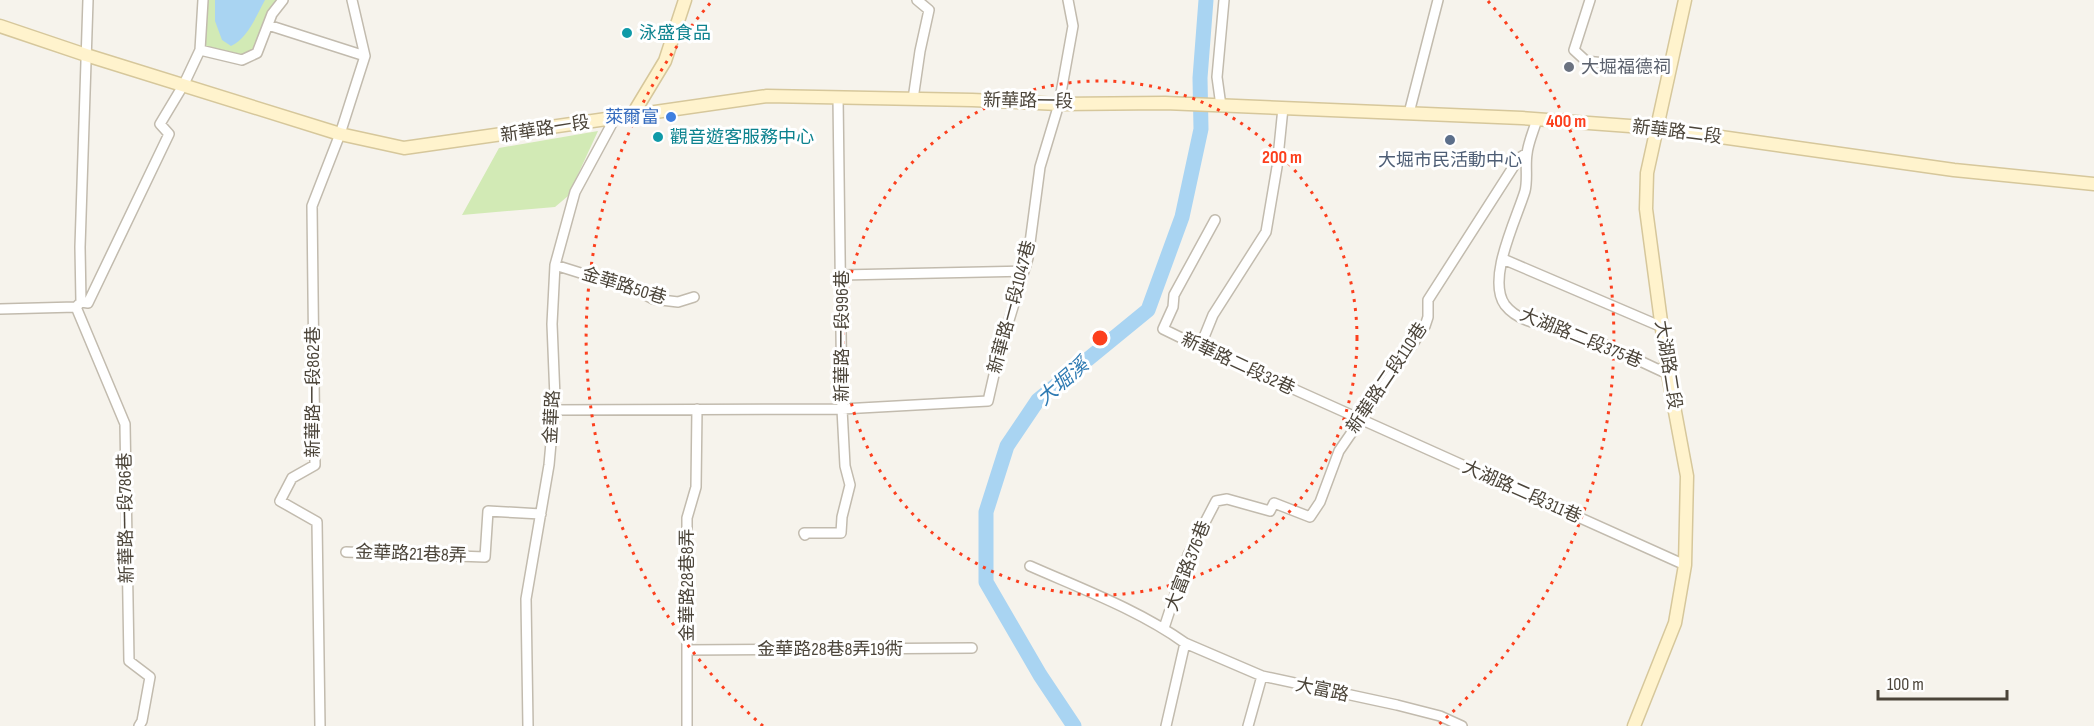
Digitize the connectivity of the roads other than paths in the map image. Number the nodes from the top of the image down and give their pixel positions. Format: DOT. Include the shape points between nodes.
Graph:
graph roads {
  1 [pos="88,0"];
  2 [pos="203,0"];
  3 [pos="282,0"];
  4 [pos="352,0"];
  5 [pos="686,0"];
  6 [pos="917,0"];
  7 [pos="1068,0"];
  8 [pos="1224,0"];
  9 [pos="1438,0"];
  10 [pos="1590,0"];
  11 [pos="1685,0"];
  12 [pos="268,25"];
  13 [pos="0,26"];
  14 [pos="200,50"];
  15 [pos="86,55"];
  16 [pos="365,56"];
  17 [pos="1668,70"];
  18 [pos="184,84"];
  19 [pos="838,97"];
  20 [pos="913,99"];
  21 [pos="1059,104"];
  22 [pos="1221,106"];
  23 [pos="1283,108"];
  24 [pos="1409,113"];
  25 [pos="633,114"];
  26 [pos="615,118"];
  27 [pos="1537,119"];
  28 [pos="1657,129"];
  29 [pos="340,134"];
  30 [pos="1527,153"];
  31 [pos="2094,184"];
  32 [pos="1215,220"];
  33 [pos="1503,259"];
  34 [pos="555,265"];
  35 [pos="1024,271"];
  36 [pos="842,275"];
  37 [pos="694,297"];
  38 [pos="78,305"];
  39 [pos="0,309"];
  40 [pos="1662,327"];
  41 [pos="1200,347"];
  42 [pos="1668,374"];
  43 [pos="842,409"];
  44 [pos="554,410"];
  45 [pos="697,410"];
  46 [pos="1359,419"];
  47 [pos="541,514"];
  48 [pos="1310,517"];
  49 [pos="805,535"];
  50 [pos="346,552"];
  51 [pos="1685,565"];
  52 [pos="1030,566"];
  53 [pos="1164,628"];
  54 [pos="1185,644"];
  55 [pos="972,648"];
  56 [pos="687,650"];
  57 [pos="1262,676"];
  58 [pos="139,726"];
  59 [pos="320,726"];
  60 [pos="528,726"];
  61 [pos="687,726"];
  62 [pos="1166,726"];
  63 [pos="1248,726"];
  64 [pos="1461,726"];
  65 [pos="1634,726"];
  1 -- 15 [label="street, 新華路一段786巷"];
  2 -- 14 [label="street"];
  3 -- 12 [label="street"];
  4 -- 16 [label="street"];
  5 -- 25 [label="street" via="665,62"];
  6 -- 20 [label="street" via="929,10"];
  7 -- 21 [label="street, 新華路一段1047巷" via="1072,26"];
  8 -- 22 [label="street" via="1217,77"];
  9 -- 24 [label="street"];
  10 -- 17 [label="street" via="1574,50 1586,61"];
  11 -- 17 [label="street, 大湖路二段"];
  12 -- 14 [label="street" via="256,53 242,60"];
  12 -- 16 [label="street"];
  13 -- 15 [label="street, 新華路一段"];
  14 -- 18 [label="street"];
  15 -- 18 [label="street, 新華路一段"];
  15 -- 38 [label="street, 新華路一段786巷"];
  16 -- 29 [label="street"];
  17 -- 28 [label="street, 大湖路二段"];
  18 -- 29 [label="street, 新華路一段"];
  18 -- 38 [label="street" via="160,124 169,134 159,155 88,303"];
  19 -- 20 [label="street, 新華路一段"];
  19 -- 25 [label="street, 新華路一段" via="767,96"];
  19 -- 36 [label="street, 新華路一段996巷"];
  20 -- 21 [label="street, 新華路一段"];
  21 -- 22 [label="street, 新華路一段"];
  21 -- 35 [label="street, 新華路一段1047巷" via="1041,167"];
  22 -- 23 [label="street, 新華路二段"];
  23 -- 24 [label="street, 新華路二段"];
  23 -- 41 [label="street" via="1266,232 1213,315"];
  24 -- 27 [label="street, 新華路二段"];
  25 -- 26 [label="street, 新華路一段"];
  26 -- 29 [label="street, 新華路一段" via="404,148"];
  26 -- 34 [label="street, 金華路" via="575,192"];
  27 -- 28 [label="street, 新華路二段"];
  27 -- 30 [label="street, 大湖路二段375巷"];
  28 -- 31 [label="street, 新華路二段" via="1954,170"];
  28 -- 40 [label="street, 大湖路二段" via="1647,173 1646,209"];
  29 -- 59 [label="street, 新華路一段862巷" via="312,206 315,465 292,478 280,501 317,522"];
  30 -- 33 [label="street, 大湖路二段375巷" via="1525,189"];
  30 -- 46 [label="street, 新華路二段110巷" via="1519,158 1428,300 1425,326"];
  32 -- 41 [label="street, 新華路二段32巷" via="1174,295 1163,329"];
  33 -- 40 [label="street"];
  33 -- 42 [label="street, 大湖路二段375巷" via="1498,287 1505,304 1517,315 1578,333"];
  34 -- 37 [label="street, 金華路50巷" via="653,299 678,302"];
  34 -- 44 [label="street, 金華路"];
  35 -- 36 [label="street"];
  35 -- 43 [label="street, 新華路一段1047巷" via="988,401"];
  36 -- 43 [label="street, 新華路一段996巷"];
  38 -- 39 [label="street"];
  38 -- 58 [label="street, 新華路一段786巷" via="124,424 129,661 150,677"];
  40 -- 42 [label="street, 大湖路二段"];
  41 -- 46 [label="street, 新華路二段32巷"];
  42 -- 51 [label="street, 大湖路二段" via="1687,476"];
  43 -- 45 [label="street"];
  43 -- 49 [label="street, 新華路一段996巷" via="844,466 850,485 841,533"];
  44 -- 45 [label="street"];
  44 -- 47 [label="street, 金華路"];
  45 -- 56 [label="street, 金華路28巷8弄" via="696,487 687,518"];
  46 -- 48 [label="street, 新華路二段110巷" via="1339,451 1320,502"];
  46 -- 51 [label="street, 大湖路二段311巷"];
  47 -- 50 [label="street, 金華路21巷8弄" via="488,511 485,557"];
  47 -- 60 [label="street, 金華路" via="526,599"];
  48 -- 53 [label="street, 大富路376巷" via="1274,503 1270,511 1227,499 1216,501 1188,555"];
  51 -- 65 [label="street, 大湖路二段" via="1675,623"];
  52 -- 53 [label="street, 大富路"];
  53 -- 54 [label="street, 大富路"];
  54 -- 57 [label="street, 大富路"];
  54 -- 62 [label="street"];
  55 -- 56 [label="street, 金華路28巷8弄19衖"];
  56 -- 61 [label="street, 金華路28巷8弄"];
  57 -- 63 [label="street"];
  57 -- 64 [label="street, 大富路" via="1397,705"];
}
